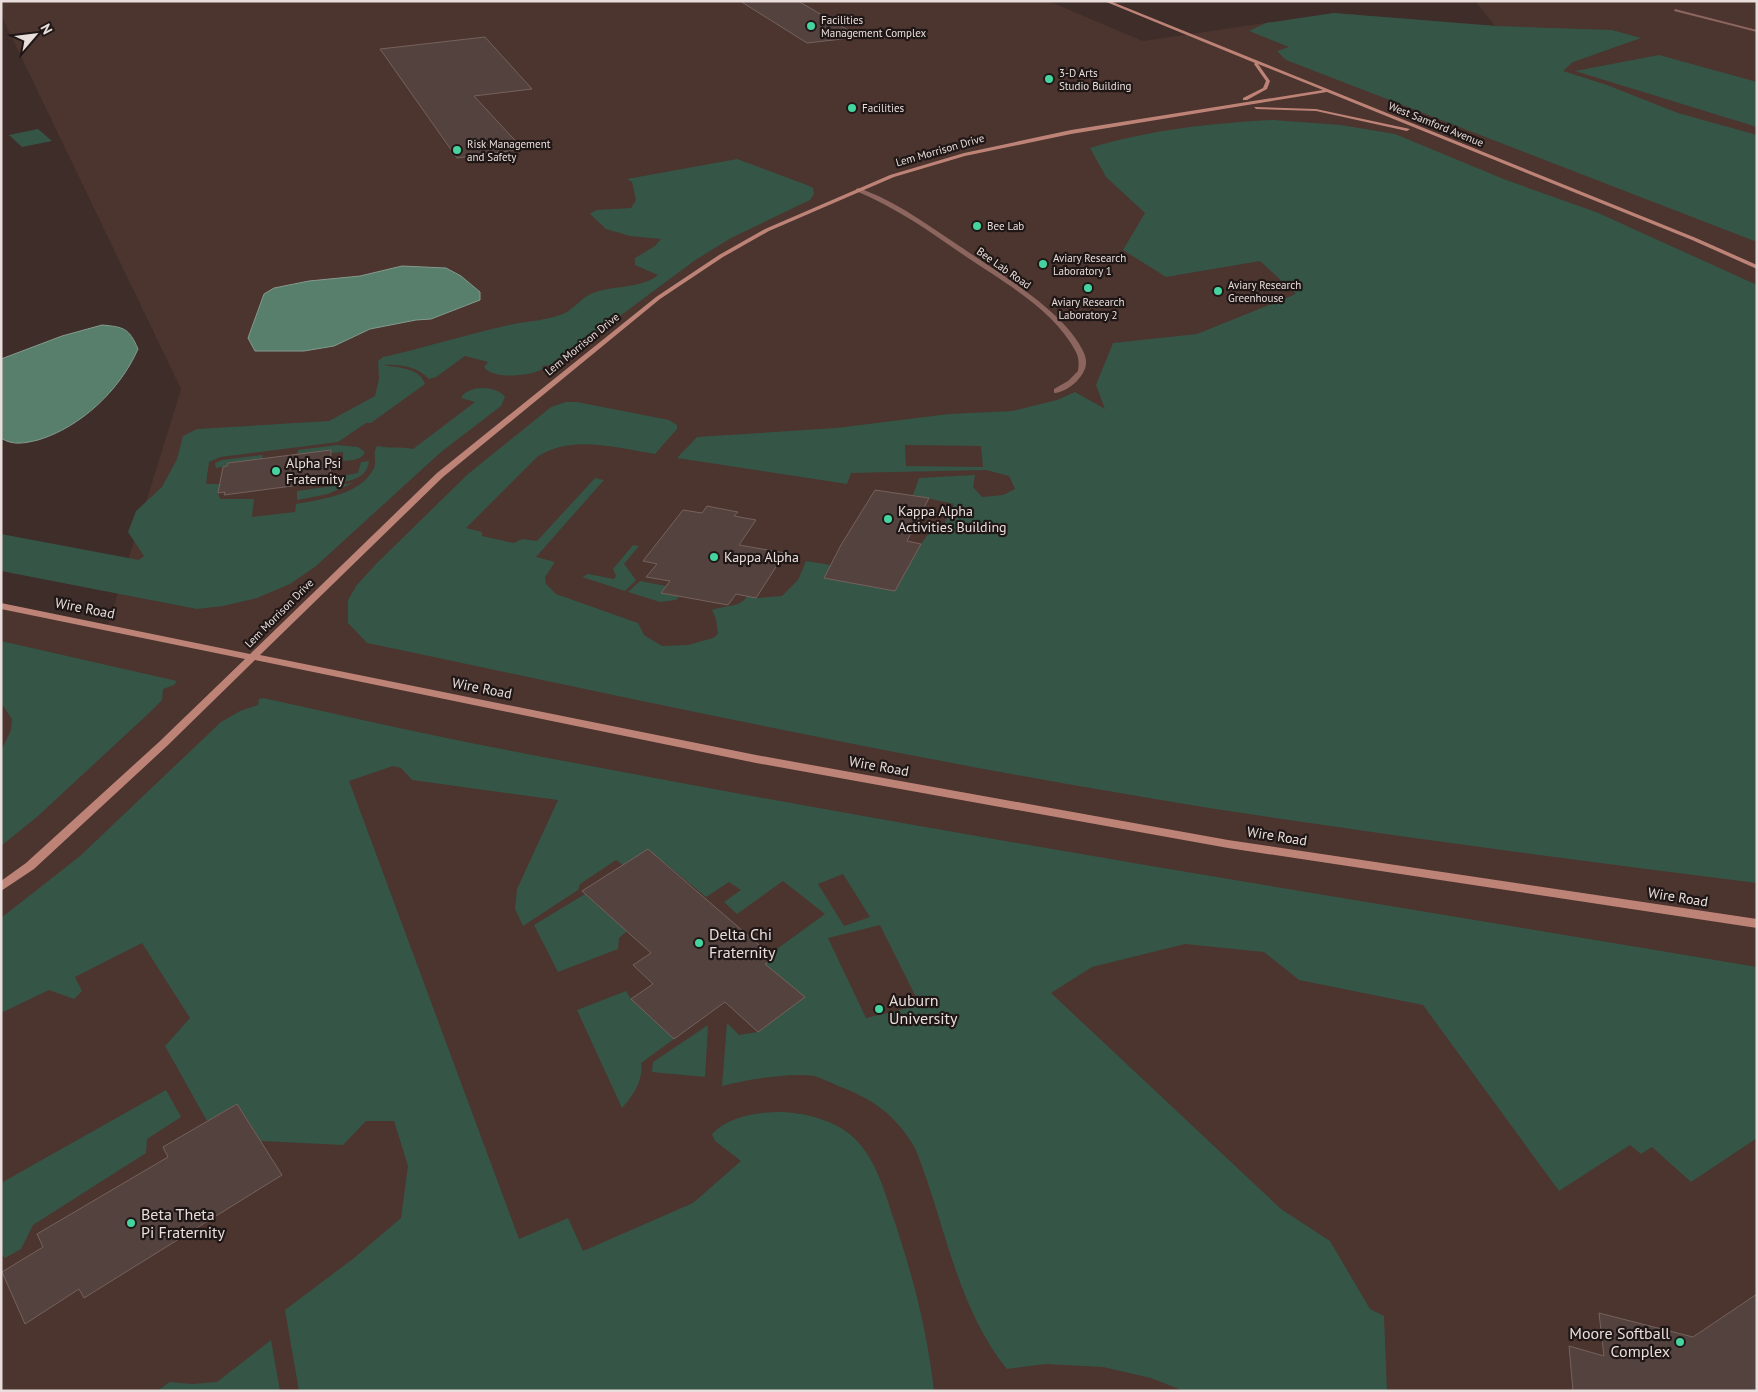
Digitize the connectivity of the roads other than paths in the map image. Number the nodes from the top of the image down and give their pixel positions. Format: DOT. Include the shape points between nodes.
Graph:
graph roads {
  1 [pos="1106,1"];
  2 [pos="1675,10"];
  3 [pos="1757,31"];
  4 [pos="1254,61"];
  5 [pos="1327,91"];
  6 [pos="1205,110"];
  7 [pos="1442,138"];
  8 [pos="858,190"];
  9 [pos="1757,267"];
  10 [pos="1057,391"];
  11 [pos="1,606"];
  12 [pos="253,656"];
  13 [pos="1,887"];
  14 [pos="1757,924"];
  1 -- 4 [label="street, West Samford Avenue"];
  2 -- 3 [label="street"];
  4 -- 5 [label="street, West Samford Avenue"];
  4 -- 6 [label="street" via="1268,81 1265,89 1252,98"];
  5 -- 6 [label="street, Lem Morrison Drive"];
  5 -- 7 [label="street, West Samford Avenue"];
  6 -- 7 [label="street" via="1283,107 1316,110"];
  6 -- 8 [label="street, Lem Morrison Drive" via="999,147 927,166"];
  7 -- 9 [label="street, West Samford Avenue"];
  8 -- 10 [label="street, Bee Lab Road" via="896,207 991,271 1033,301 1066,332 1082,354 1082,371"];
  8 -- 12 [label="street, Lem Morrison Drive" via="767,230 658,298 440,475"];
  11 -- 12 [label="street, Wire Road"];
  12 -- 13 [label="street, Lem Morrison Drive" via="105,798 30,866"];
  12 -- 14 [label="street, Wire Road" via="756,758 1218,842"];
}
